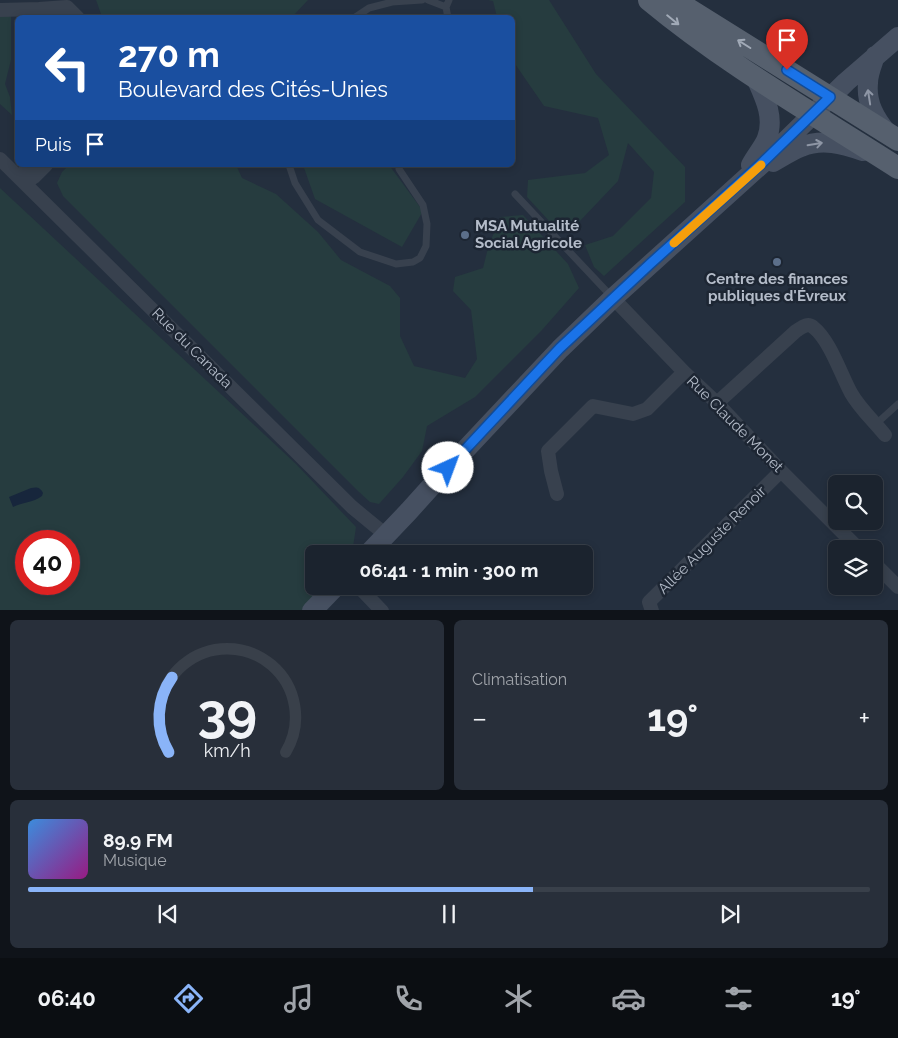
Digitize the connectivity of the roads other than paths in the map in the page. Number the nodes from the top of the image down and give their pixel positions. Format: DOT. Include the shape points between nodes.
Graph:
graph roads {
  1 [pos="422,0"];
  2 [pos="428,0"];
  3 [pos="649,0"];
  4 [pos="674,0"];
  5 [pos="448,3"];
  6 [pos="28,9"];
  7 [pos="0,10"];
  8 [pos="75,15"];
  9 [pos="359,15"];
  10 [pos="898,37"];
  11 [pos="875,56"];
  12 [pos="756,78"];
  13 [pos="830,97"];
  14 [pos="812,114"];
  15 [pos="892,137"];
  16 [pos="877,155"];
  17 [pos="0,159"];
  18 [pos="26,167"];
  19 [pos="44,167"];
  20 [pos="290,167"];
  21 [pos="399,167"];
  22 [pos="898,168"];
  23 [pos="742,182"];
  24 [pos="25,183"];
  25 [pos="515,194"];
  26 [pos="613,298"];
  27 [pos="684,372"];
  28 [pos="717,403"];
  29 [pos="898,404"];
  30 [pos="876,424"];
  31 [pos="886,435"];
  32 [pos="782,471"];
  33 [pos="557,494"];
  34 [pos="386,535"];
  35 [pos="850,540"];
  36 [pos="377,545"];
  37 [pos="883,572"];
  38 [pos="898,587"];
  39 [pos="327,595"];
  40 [pos="367,595"];
  41 [pos="312,610"];
  42 [pos="382,610"];
  43 [pos="652,610"];
  1 -- 9 [label="lane" via="392,2"];
  2 -- 5 [label="lane"];
  3 -- 12 [label="main road, one-way" via="698,39"];
  13 -- 4 [label="main road, one-way"];
  6 -- 7 [label="street"];
  6 -- 8 [label="street" via="67,7"];
  10 -- 11 [label="street"];
  11 -- 13 [label="street"];
  15 -- 11 [label="street, one-way" via="876,120 870,100 868,82"];
  12 -- 14 [label="main road"];
  12 -- 23 [label="street" via="768,108 769,125 767,138"];
  13 -- 14 [label="street"];
  13 -- 15 [label="main road"];
  14 -- 16 [label="main road"];
  14 -- 23 [label="street"];
  16 -- 22 [label="main road"];
  23 -- 16 [label="street, one-way" via="802,146 819,142 839,143"];
  17 -- 24 [label="street, Rue du Canada"];
  18 -- 24 [label="street"];
  19 -- 24 [label="street"];
  20 -- 21 [label="lane" via="295,184 318,220 360,252 396,264 420,258 426,246 427,224 423,205"];
  23 -- 26 [label="street"];
  24 -- 34 [label="street, Rue du Canada" via="352,507"];
  25 -- 26 [label="lane"];
  26 -- 27 [label="street, Rue Claude Monet"];
  26 -- 34 [label="street" via="560,348"];
  27 -- 28 [label="street, Rue Claude Monet"];
  27 -- 33 [label="street" via="647,409 633,414 593,406 548,451"];
  28 -- 30 [label="street" via="796,331 810,325 830,349 851,393"];
  28 -- 32 [label="street, Rue Claude Monet"];
  29 -- 30 [label="lane"];
  30 -- 31 [label="street"];
  32 -- 35 [label="street, Rue Claude Monet"];
  32 -- 43 [label="street, Allée Auguste Renoir" via="649,602"];
  34 -- 36 [label="street"];
  37 -- 38 [label="street"];
  39 -- 41 [label="street"];
  40 -- 42 [label="street"];
}
